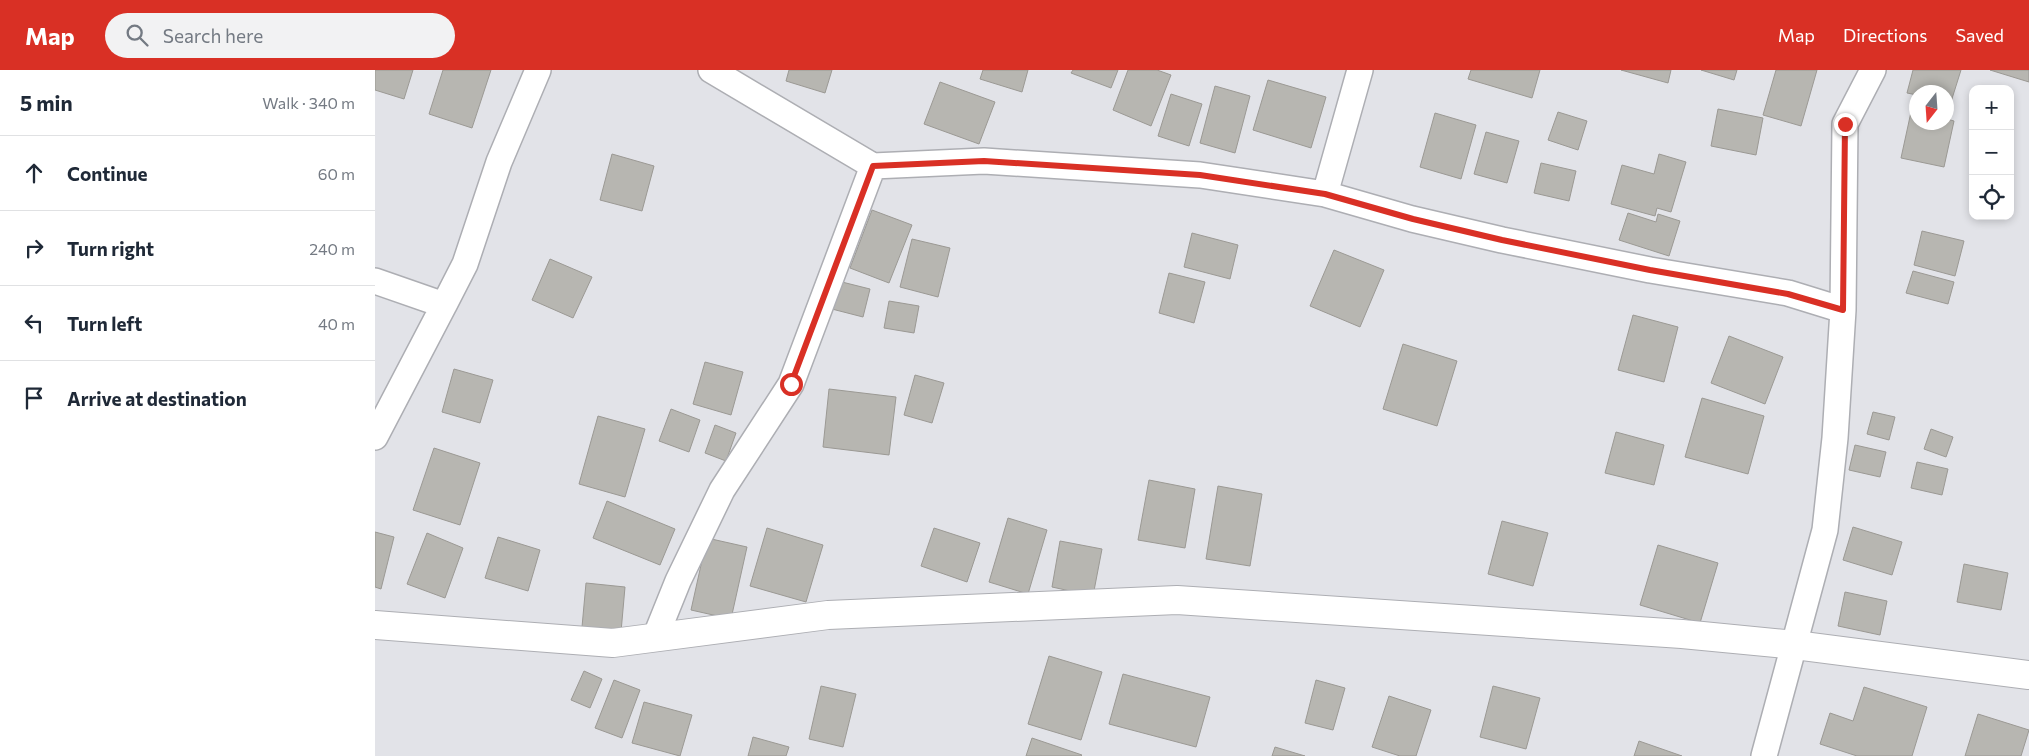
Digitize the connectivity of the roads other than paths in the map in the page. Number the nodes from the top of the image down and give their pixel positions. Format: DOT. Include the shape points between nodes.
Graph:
graph roads {
  1 [pos="538,70"];
  2 [pos="711,70"];
  3 [pos="1360,70"];
  4 [pos="1873,70"];
  5 [pos="873,166"];
  6 [pos="1325,194"];
  7 [pos="375,281"];
  8 [pos="444,305"];
  9 [pos="1843,310"];
  10 [pos="375,437"];
  11 [pos="375,625"];
  12 [pos="655,638"];
  13 [pos="1795,645"];
  14 [pos="2029,676"];
  15 [pos="1764,756"];
  1 -- 8 [label="street" via="499,162 465,264"];
  2 -- 5 [label="street"];
  3 -- 6 [label="street"];
  4 -- 9 [label="street" via="1845,124"];
  5 -- 6 [label="street" via="984,161 1200,175"];
  5 -- 12 [label="street" via="791,384 722,490 678,581"];
  6 -- 9 [label="street" via="1502,240 1788,294"];
  7 -- 8 [label="street"];
  8 -- 10 [label="street"];
  9 -- 13 [label="street" via="1825,530"];
  11 -- 12 [label="main road" via="613,643"];
  12 -- 13 [label="main road" via="828,615 1177,600 1682,634"];
  13 -- 14 [label="main road"];
  13 -- 15 [label="street"];
}
